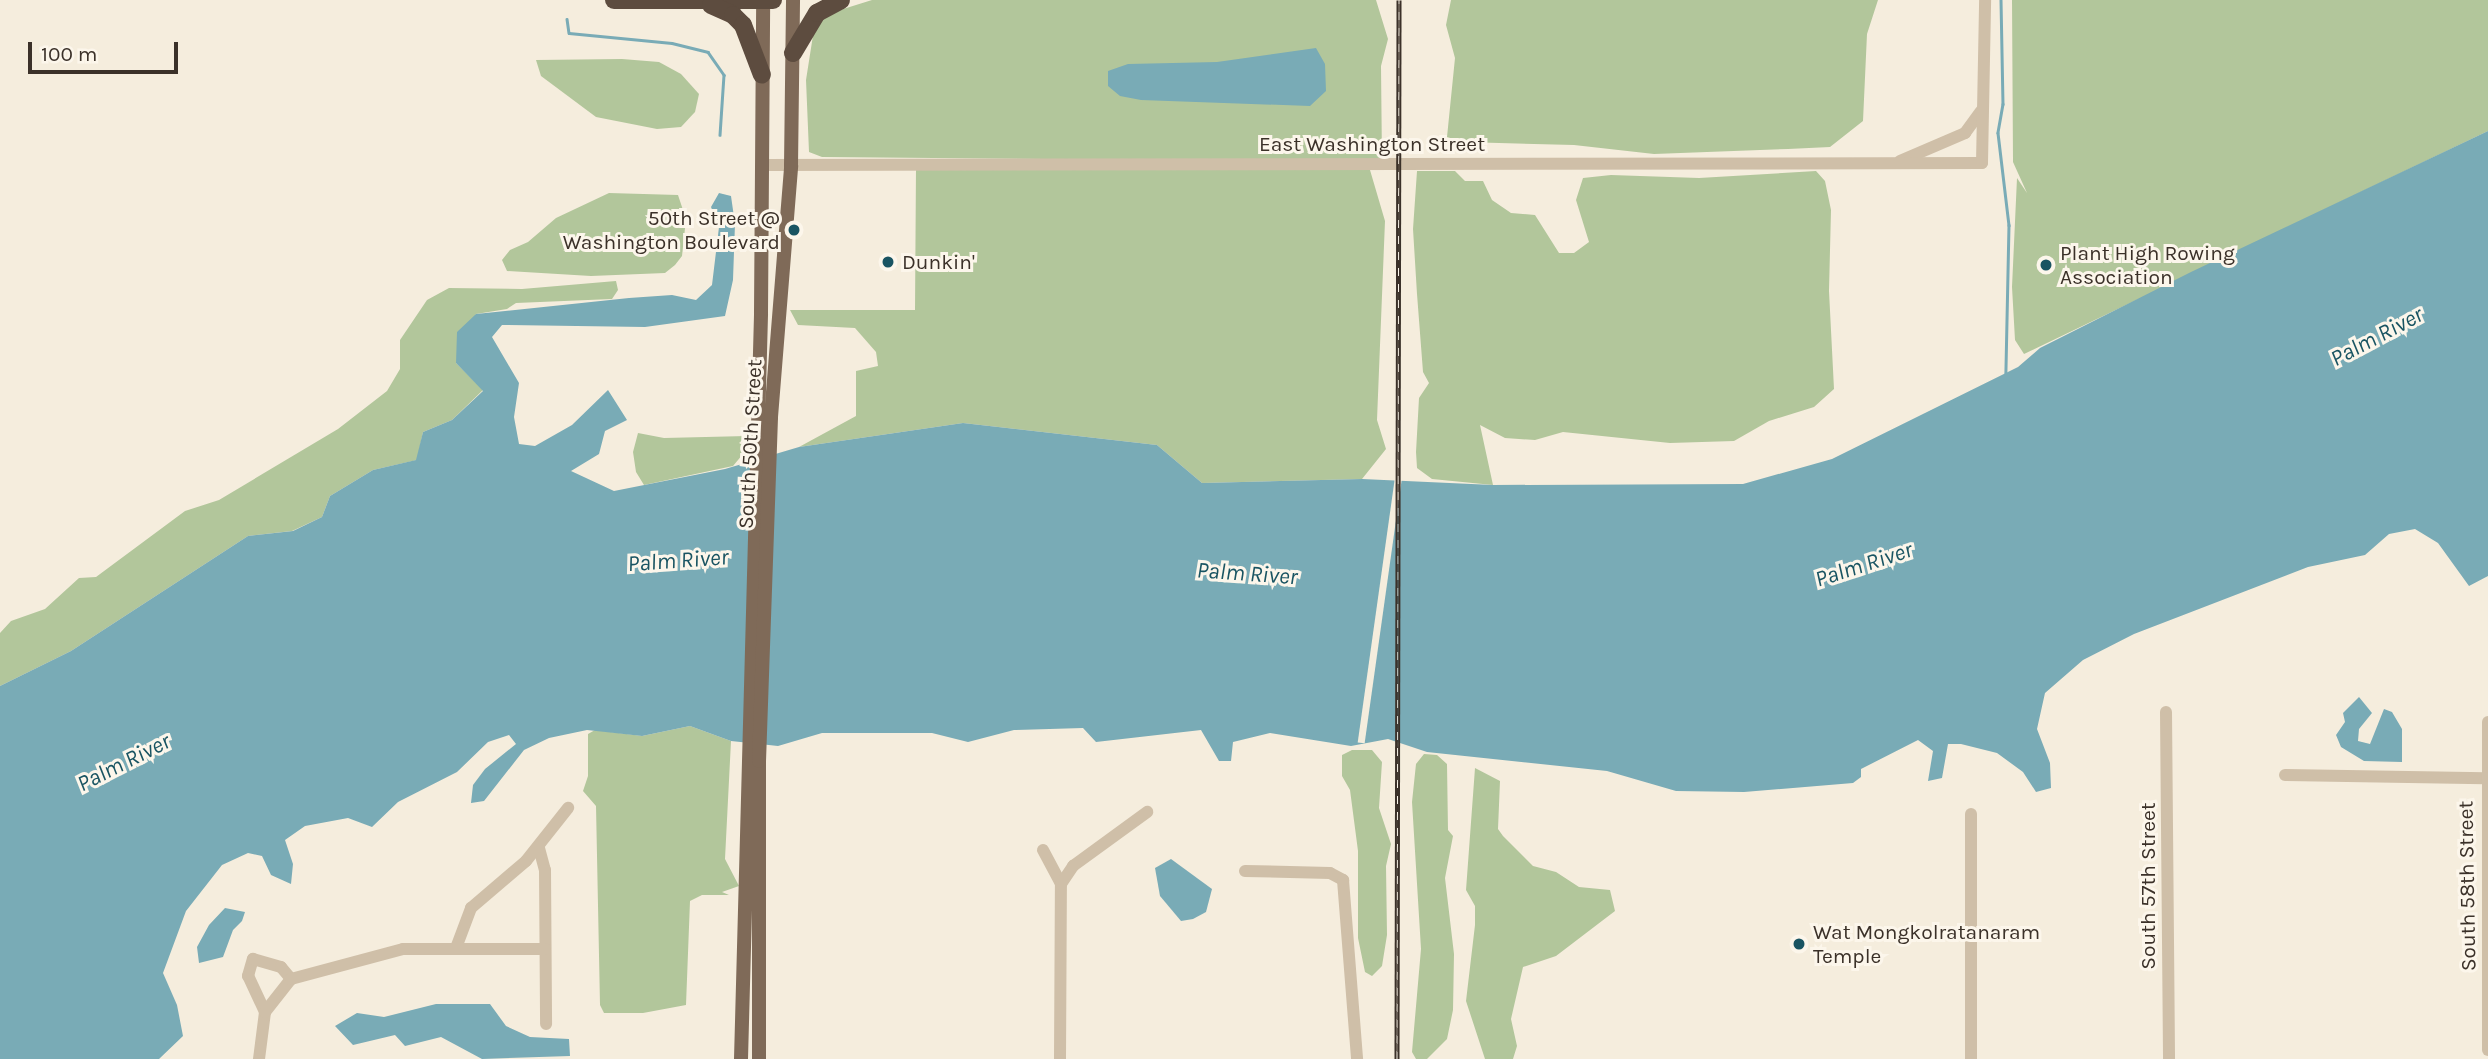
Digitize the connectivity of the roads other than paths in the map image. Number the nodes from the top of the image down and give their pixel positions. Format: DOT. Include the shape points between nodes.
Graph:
graph roads {
  1 [pos="614,0"];
  2 [pos="793,0"];
  3 [pos="841,0"];
  4 [pos="1985,0"];
  5 [pos="766,1"];
  6 [pos="697,2"];
  7 [pos="793,53"];
  8 [pos="762,75"];
  9 [pos="1981,111"];
  10 [pos="1894,164"];
  11 [pos="762,165"];
  12 [pos="791,166"];
  13 [pos="764,416"];
  14 [pos="2166,712"];
  15 [pos="2488,722"];
  16 [pos="753,761"];
  17 [pos="2285,775"];
  18 [pos="2485,778"];
  19 [pos="568,808"];
  20 [pos="1147,812"];
  21 [pos="1971,814"];
  22 [pos="538,848"];
  23 [pos="1042,850"];
  24 [pos="1245,871"];
  25 [pos="1061,884"];
  26 [pos="456,948"];
  27 [pos="545,949"];
  28 [pos="290,979"];
  29 [pos="265,1012"];
  30 [pos="545,1024"];
  31 [pos="2488,1050"];
  32 [pos="263,1058"];
  33 [pos="741,1059"];
  34 [pos="759,1059"];
  35 [pos="1060,1059"];
  36 [pos="1357,1059"];
  37 [pos="1971,1059"];
  38 [pos="2169,1059"];
  1 -- 6 [label="highway"];
  2 -- 7 [label="main road, South 50th Street"];
  3 -- 7 [label="highway" via="817,13"];
  4 -- 9 [label="street"];
  5 -- 6 [label="highway"];
  5 -- 8 [label="main road, South 50th Street"];
  6 -- 8 [label="highway" via="738,19 752,40"];
  7 -- 12 [label="main road, South 50th Street"];
  8 -- 11 [label="main road, South 50th Street"];
  9 -- 10 [label="street" via="1965,133"];
  9 -- 10 [label="street, East Washington Street" via="1982,163"];
  10 -- 12 [label="street, East Washington Street"];
  11 -- 12 [label="street, East Washington Street"];
  11 -- 13 [label="main road, South 50th Street"];
  12 -- 13 [label="main road, South 50th Street"];
  13 -- 16 [label="main road, South 50th Street"];
  14 -- 38 [label="street, South 57th Street"];
  15 -- 18 [label="street, South 58th Street"];
  16 -- 33 [label="main road, South 50th Street"];
  16 -- 34 [label="main road, South 50th Street"];
  17 -- 18 [label="street"];
  18 -- 31 [label="street, South 58th Street"];
  19 -- 22 [label="street"];
  20 -- 25 [label="street" via="1073,866"];
  21 -- 37 [label="street"];
  22 -- 26 [label="street" via="471,908"];
  22 -- 27 [label="street" via="545,870"];
  23 -- 25 [label="street"];
  24 -- 36 [label="street" via="1330,873 1343,880"];
  25 -- 35 [label="street"];
  26 -- 27 [label="street"];
  26 -- 28 [label="street" via="384,952"];
  27 -- 30 [label="street"];
  28 -- 29 [label="street"];
  28 -- 29 [label="street" via="281,967 253,959 248,976"];
  29 -- 32 [label="street"];
}
